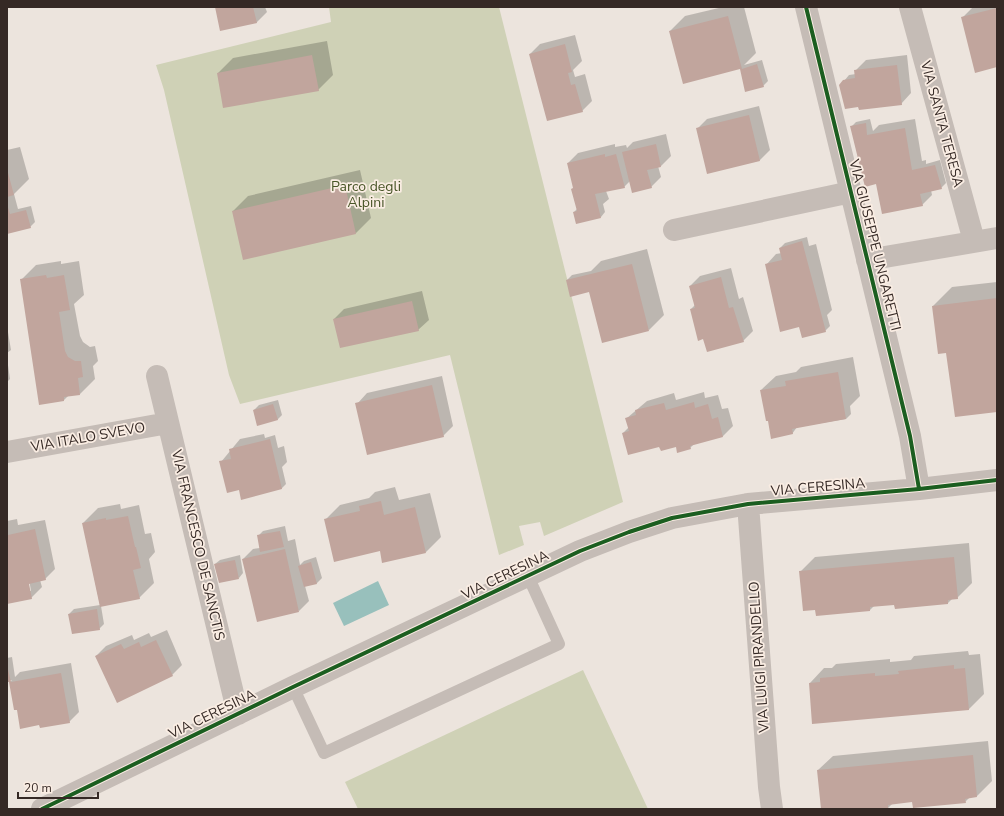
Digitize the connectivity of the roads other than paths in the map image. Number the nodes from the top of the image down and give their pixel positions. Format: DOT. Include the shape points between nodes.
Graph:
graph roads {
  1 [pos="806,7"];
  2 [pos="910,7"];
  3 [pos="851,192"];
  4 [pos="674,230"];
  5 [pos="997,238"];
  6 [pos="974,241"];
  7 [pos="867,260"];
  8 [pos="157,376"];
  9 [pos="168,422"];
  10 [pos="7,452"];
  11 [pos="997,480"];
  12 [pos="920,489"];
  13 [pos="748,504"];
  14 [pos="528,576"];
  15 [pos="293,687"];
  16 [pos="238,714"];
  17 [pos="52,807"];
  18 [pos="772,809"];
  1 -- 3 [label="street, VIA GIUSEPPE UNGARETTI"];
  2 -- 6 [label="street, VIA SANTA TERESA"];
  3 -- 4 [label="street"];
  3 -- 7 [label="street, VIA GIUSEPPE UNGARETTI"];
  5 -- 6 [label="street, VIA GIUSEPPE UNGARETTI"];
  6 -- 7 [label="street, VIA GIUSEPPE UNGARETTI"];
  7 -- 12 [label="street, VIA GIUSEPPE UNGARETTI" via="910,436"];
  8 -- 9 [label="street, VIA FRANCESCO DE SANCTIS"];
  9 -- 10 [label="street, VIA ITALO SVEVO"];
  9 -- 16 [label="street, VIA FRANCESCO DE SANCTIS"];
  11 -- 12 [label="street, VIA CERESINA"];
  12 -- 13 [label="street, VIA CERESINA"];
  13 -- 14 [label="street, VIA CERESINA" via="672,518 629,532 580,551"];
  13 -- 18 [label="street, VIA LUIGI PIRANDELLO"];
  14 -- 15 [label="street, VIA CERESINA"];
  14 -- 15 [label="lane" via="559,644 324,753"];
  15 -- 16 [label="street, VIA CERESINA"];
  16 -- 17 [label="street, VIA CERESINA"];
}
